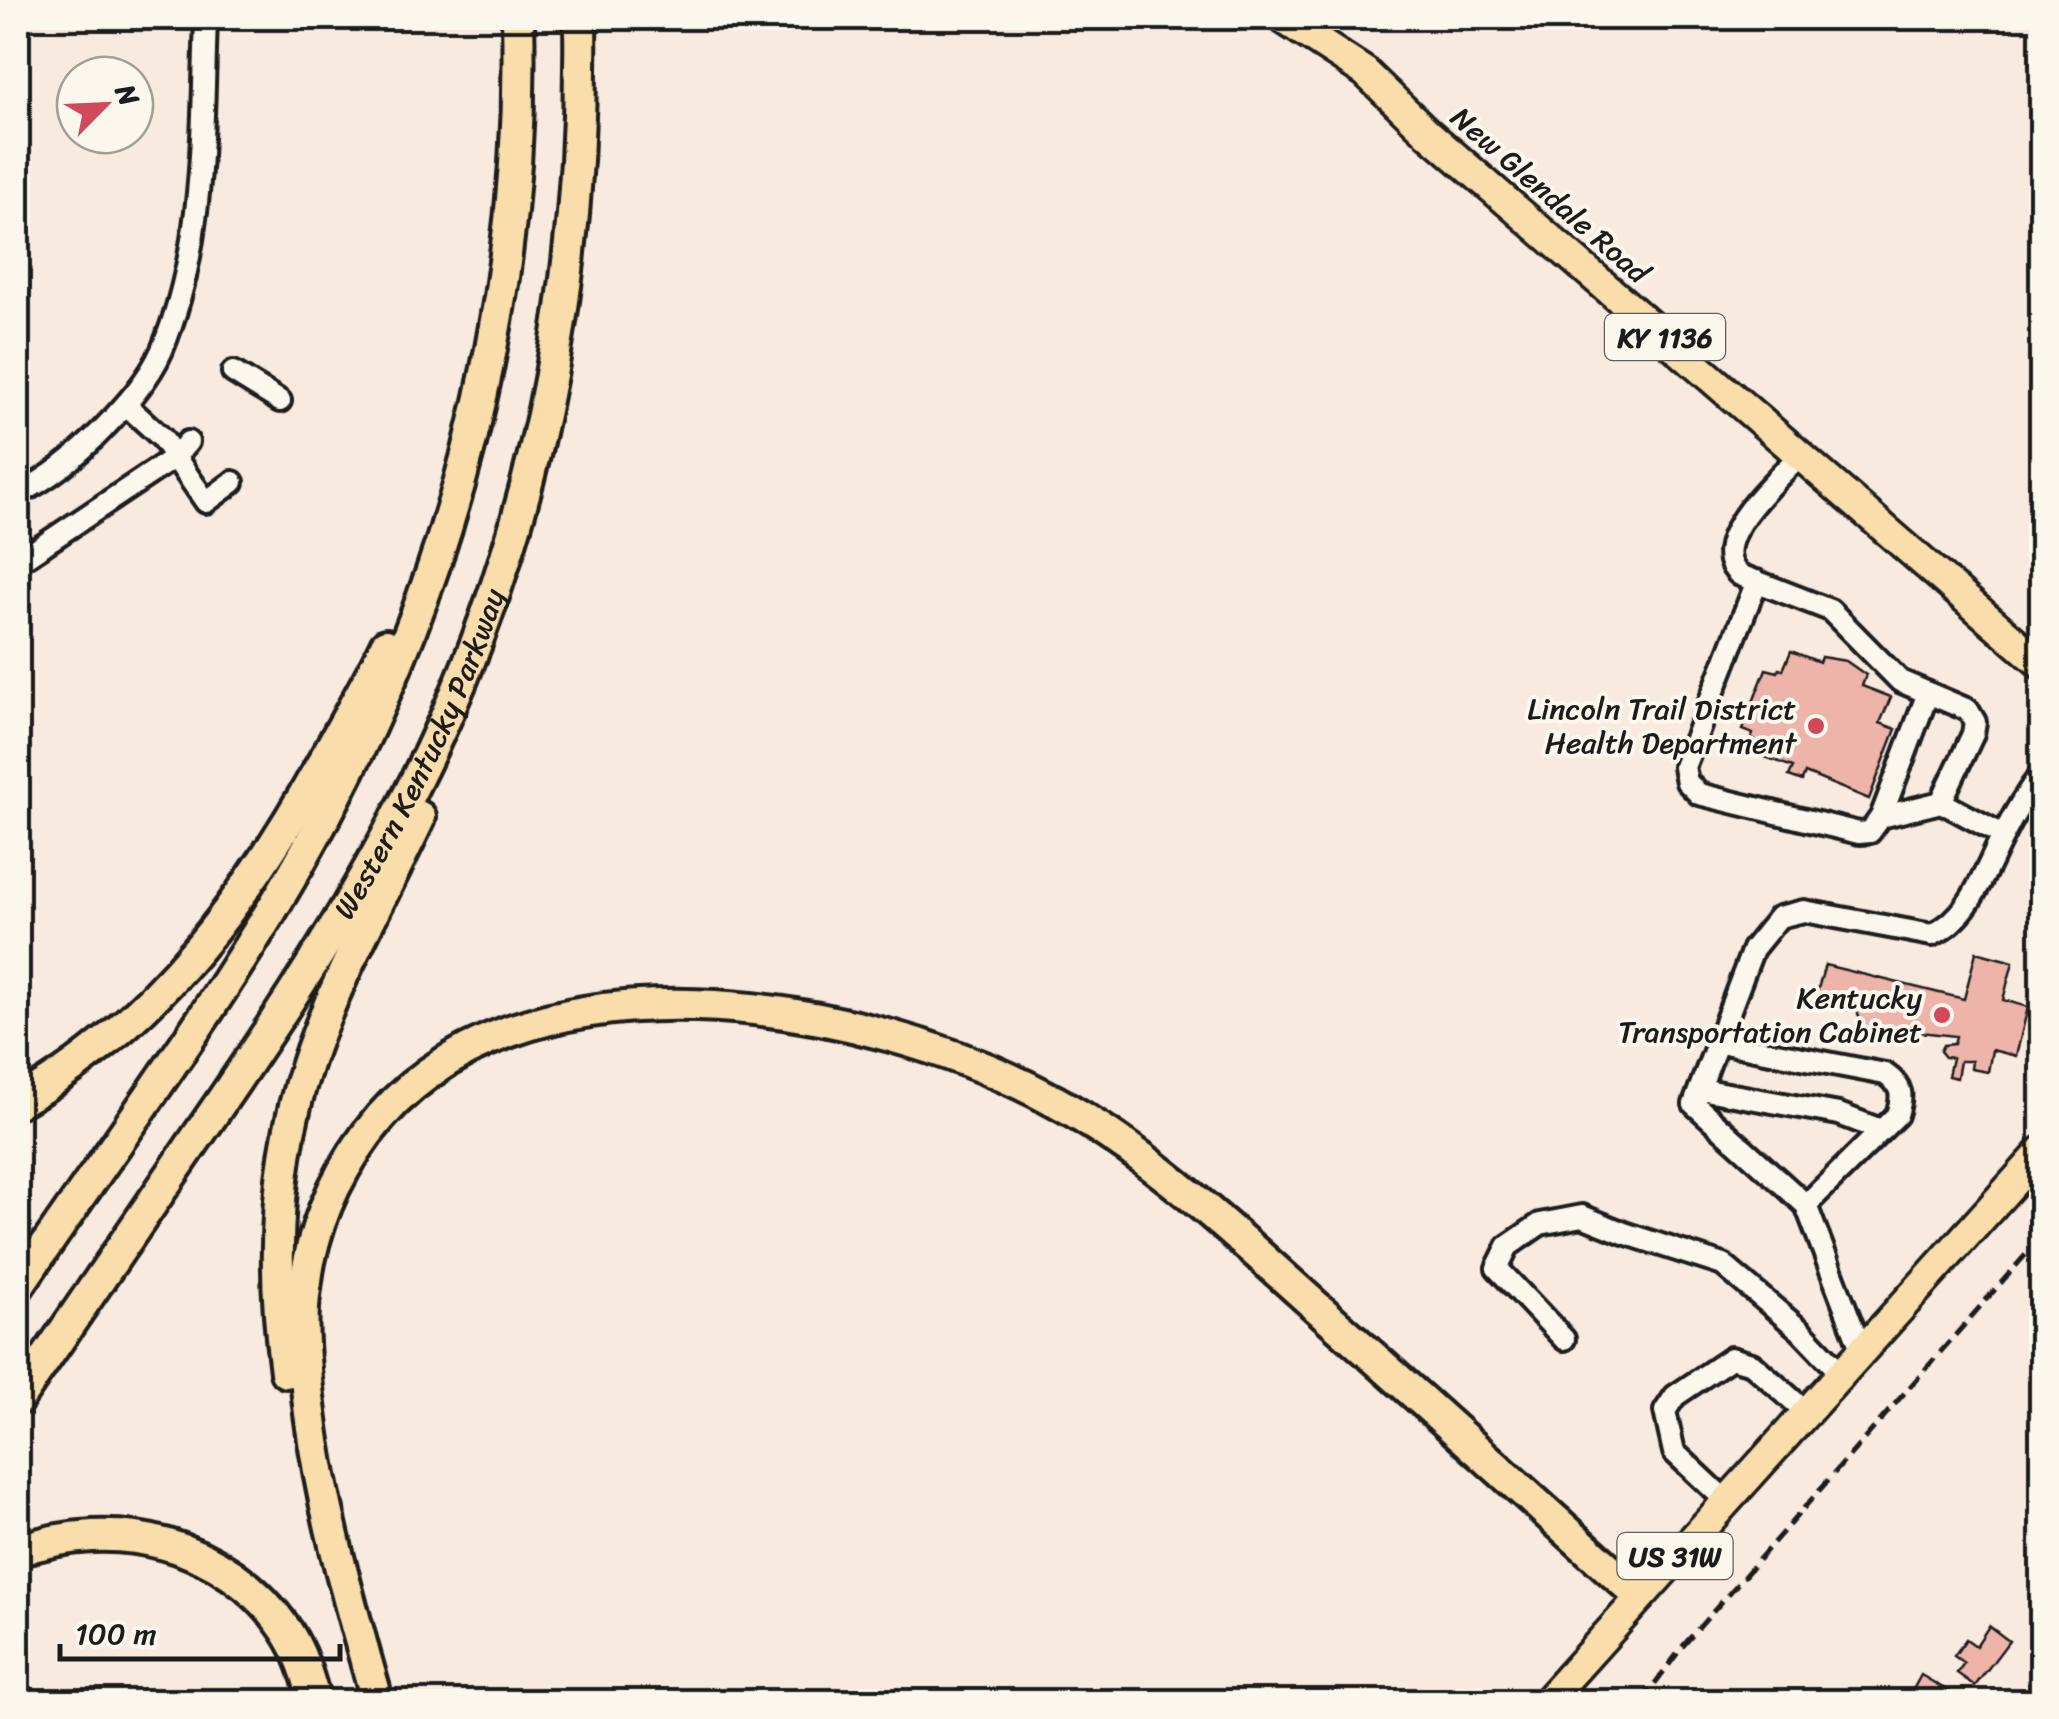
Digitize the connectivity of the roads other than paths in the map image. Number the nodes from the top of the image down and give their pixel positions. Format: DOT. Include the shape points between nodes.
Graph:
graph roads {
  1 [pos="206,18"];
  2 [pos="518,18"];
  3 [pos="580,18"];
  4 [pos="1282,18"];
  5 [pos="566,292"];
  6 [pos="233,372"];
  7 [pos="280,401"];
  8 [pos="126,405"];
  9 [pos="475,424"];
  10 [pos="181,450"];
  11 [pos="1801,454"];
  12 [pos="232,482"];
  13 [pos="18,494"];
  14 [pos="18,562"];
  15 [pos="1757,582"];
  16 [pos="2042,665"];
  17 [pos="1928,693"];
  18 [pos="2042,773"];
  19 [pos="1941,802"];
  20 [pos="1881,817"];
  21 [pos="2003,835"];
  22 [pos="1718,1042"];
  23 [pos="1700,1089"];
  24 [pos="18,1102"];
  25 [pos="1881,1130"];
  26 [pos="2042,1151"];
  27 [pos="1806,1205"];
  28 [pos="18,1286"];
  29 [pos="1564,1339"];
  30 [pos="1861,1349"];
  31 [pos="1840,1372"];
  32 [pos="18,1400"];
  33 [pos="1805,1411"];
  34 [pos="1725,1500"];
  35 [pos="18,1551"];
  36 [pos="1639,1596"];
  37 [pos="376,1695"];
  38 [pos="315,1702"];
  39 [pos="1546,1702"];
  1 -- 8 [label="street" via="188,270 161,353"];
  2 -- 9 [label="highway, Western Kentucky Parkway" via="505,257"];
  3 -- 5 [label="highway, Western Kentucky Parkway" via="579,143"];
  4 -- 11 [label="main road, New Glendale Road / KY 1136" via="1364,72"];
  5 -- 32 [label="highway, Western Kentucky Parkway" via="515,528 473,651 413,787 299,986"];
  5 -- 37 [label="highway" via="543,453 500,616 433,787 326,1013 284,1162 277,1265 286,1370 332,1567"];
  6 -- 7 [label="street"];
  8 -- 10 [label="street"];
  8 -- 13 [label="street" via="75,459"];
  9 -- 24 [label="highway" via="379,660 253,878 177,976 134,1019"];
  9 -- 28 [label="highway, Western Kentucky Parkway" via="424,598 344,781 264,923"];
  10 -- 12 [label="street" via="206,502"];
  10 -- 14 [label="street"];
  11 -- 15 [label="street" via="1739,522 1726,555 1730,566"];
  11 -- 16 [label="main road, New Glendale Road / KY 1136"];
  15 -- 17 [label="street" via="1830,610 1900,681"];
  15 -- 20 [label="street" via="1684,767 1687,782 1699,794 1859,833 1870,832"];
  17 -- 19 [label="street" via="1968,710 1975,722"];
  17 -- 20 [label="street"];
  18 -- 21 [label="street"];
  19 -- 20 [label="street"];
  19 -- 21 [label="street"];
  21 -- 22 [label="street" via="1966,907 1932,935 1804,911 1779,917 1754,948"];
  22 -- 23 [label="street"];
  22 -- 25 [label="street" via="1884,1074 1898,1083 1902,1096"];
  23 -- 25 [label="street" via="1840,1114"];
  23 -- 27 [label="street" via="1694,1104"];
  25 -- 27 [label="street"];
  26 -- 30 [label="main road, US 31W"];
  27 -- 30 [label="street"];
  29 -- 31 [label="street" via="1497,1268 1508,1246 1540,1224 1582,1216 1722,1266"];
  30 -- 31 [label="main road, US 31W"];
  31 -- 33 [label="main road, US 31W"];
  33 -- 34 [label="main road, US 31W"];
  33 -- 34 [label="street" via="1752,1364 1731,1358 1675,1396 1665,1411 1674,1452"];
  34 -- 36 [label="main road, US 31W"];
  35 -- 38 [label="highway" via="116,1535 197,1554 233,1574 288,1632"];
  36 -- 37 [label="highway" via="1195,1198 1058,1103 959,1058 858,1028 704,1006 600,1009 499,1033 414,1084 350,1157 313,1244 302,1336 312,1434 331,1539"];
  36 -- 39 [label="main road, US 31W"];
}
